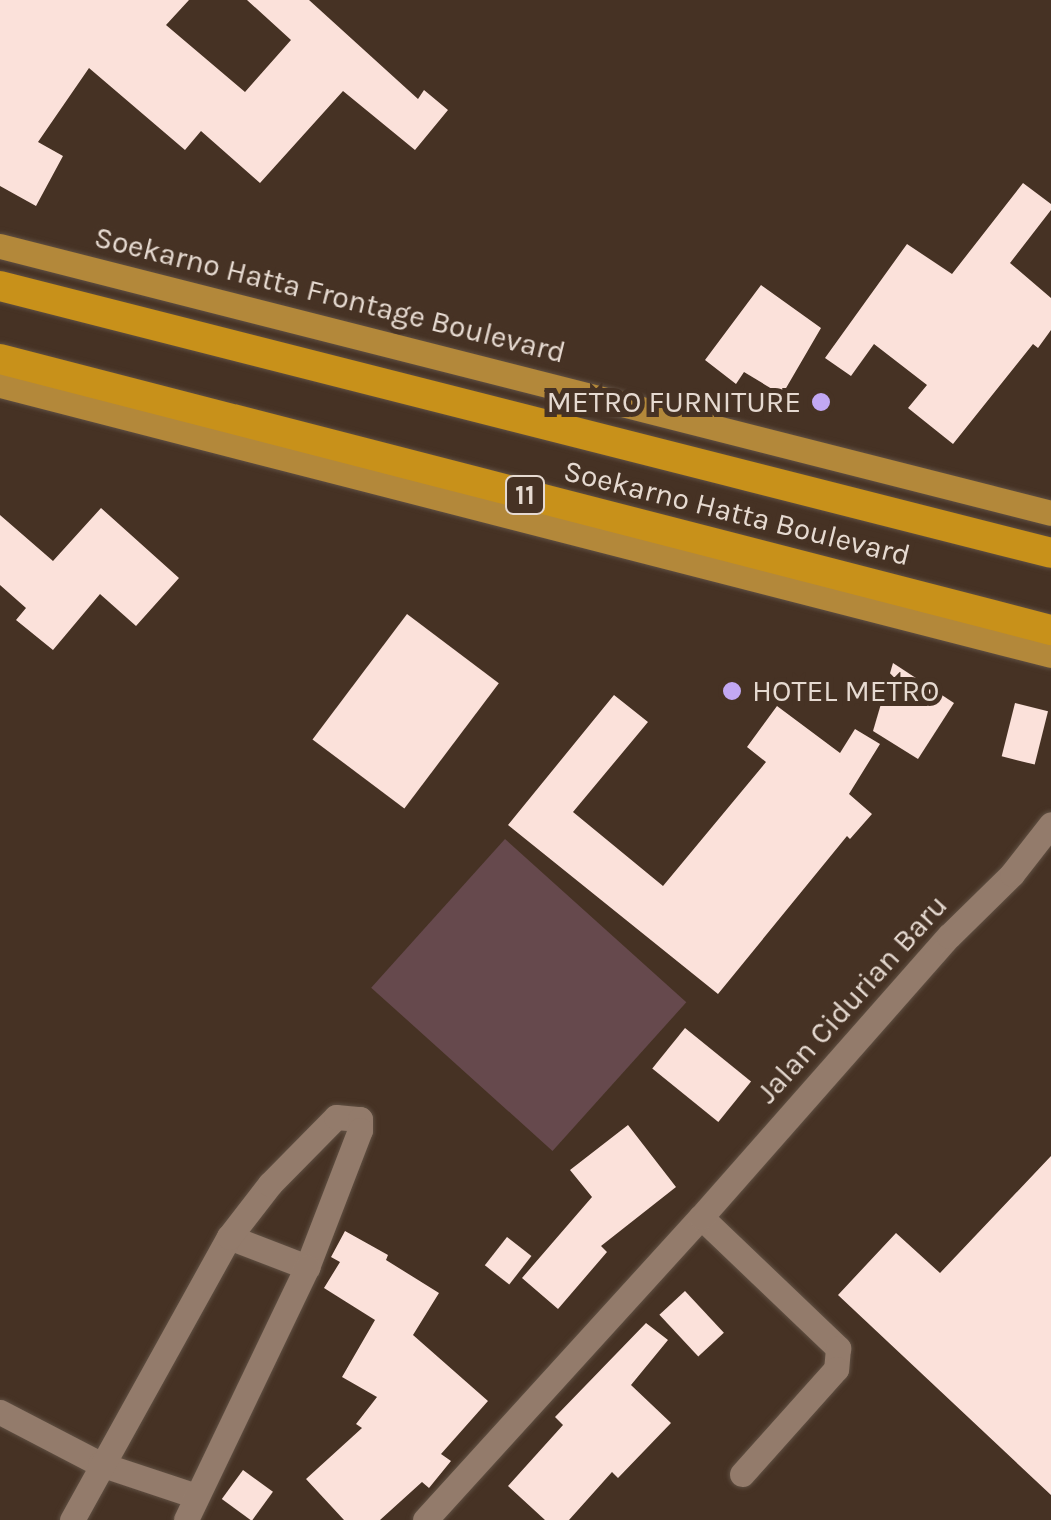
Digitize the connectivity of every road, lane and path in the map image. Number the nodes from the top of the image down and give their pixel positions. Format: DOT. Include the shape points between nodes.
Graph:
graph roads {
  1 [pos="0,246"];
  2 [pos="0,268"];
  3 [pos="0,286"];
  4 [pos="47,298"];
  5 [pos="0,360"];
  6 [pos="0,385"];
  7 [pos="416,467"];
  8 [pos="362,476"];
  9 [pos="1051,513"];
  10 [pos="1051,553"];
  11 [pos="1051,630"];
  12 [pos="1051,654"];
  13 [pos="1051,824"];
  14 [pos="701,1217"];
  15 [pos="229,1237"];
  16 [pos="307,1267"];
  17 [pos="0,1412"];
  18 [pos="100,1464"];
  19 [pos="742,1474"];
  20 [pos="191,1508"];
  21 [pos="72,1520"];
  22 [pos="425,1520"];
  1 -- 9 [label="main road, Soekarno Hatta Frontage Boulevard"];
  2 -- 4 [label="highway"];
  3 -- 4 [label="highway, Soekarno Hatta Boulevard"];
  4 -- 10 [label="highway, Soekarno Hatta Boulevard"];
  5 -- 7 [label="highway, Soekarno Hatta Boulevard / 11"];
  6 -- 8 [label="main road"];
  7 -- 8 [label="highway"];
  7 -- 11 [label="highway, Soekarno Hatta Boulevard / 11"];
  8 -- 12 [label="main road"];
  13 -- 14 [label="street, Jalan Cidurian Baru"];
  14 -- 19 [label="street" via="838,1348 836,1369"];
  14 -- 22 [label="street, Jalan Cidurian Baru"];
  15 -- 16 [label="street"];
  15 -- 16 [label="street" via="336,1116 360,1119"];
  15 -- 18 [label="street"];
  16 -- 20 [label="street"];
  17 -- 18 [label="street"];
  18 -- 20 [label="street"];
  18 -- 21 [label="street"];
}
